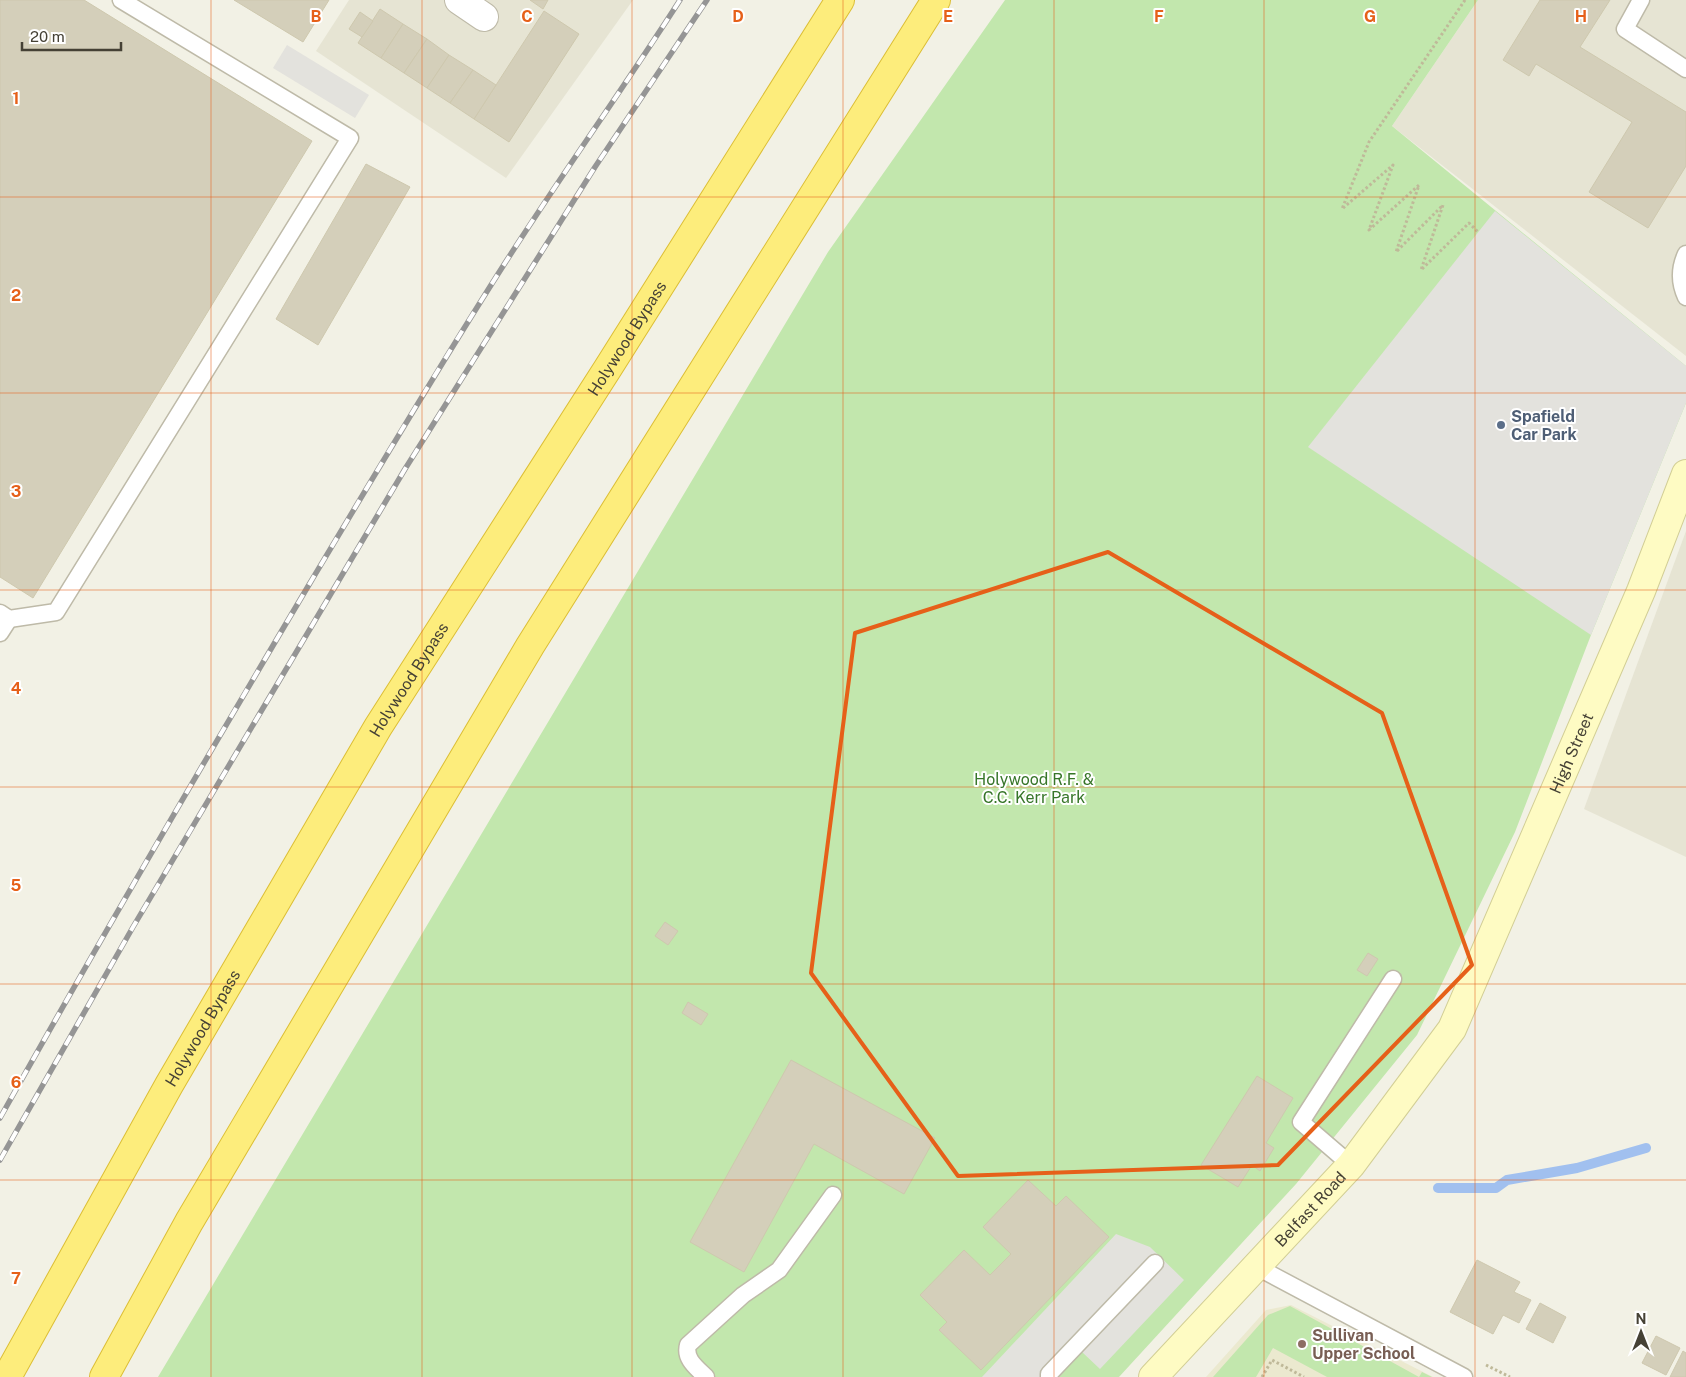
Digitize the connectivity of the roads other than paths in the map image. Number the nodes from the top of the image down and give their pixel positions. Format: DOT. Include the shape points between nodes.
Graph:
graph roads {
  1 [pos="121,0"];
  2 [pos="459,0"];
  3 [pos="840,0"];
  4 [pos="936,0"];
  5 [pos="1641,0"];
  6 [pos="484,17"];
  7 [pos="1686,69"];
  8 [pos="1686,254"];
  9 [pos="1686,297"];
  10 [pos="1686,474"];
  11 [pos="3,622"];
  12 [pos="1393,978"];
  13 [pos="1452,1029"];
  14 [pos="1351,1165"];
  15 [pos="833,1195"];
  16 [pos="1155,1263"];
  17 [pos="1257,1267"];
  18 [pos="7,1377"];
  19 [pos="104,1377"];
  20 [pos="706,1377"];
  21 [pos="1049,1377"];
  22 [pos="1153,1377"];
  23 [pos="1464,1377"];
  1 -- 11 [label="lane" via="350,138 56,612"];
  2 -- 6 [label="street"];
  3 -- 18 [label="highway, Holywood Bypass" via="378,727 169,1085"];
  4 -- 19 [label="highway" via="530,646 194,1214"];
  5 -- 7 [label="lane" via="1625,29"];
  8 -- 9 [label="lane" via="1680,274"];
  10 -- 13 [label="main road, High Street" via="1641,591"];
  12 -- 14 [label="lane" via="1301,1122"];
  13 -- 14 [label="main road, Belfast Road"];
  14 -- 17 [label="main road, Belfast Road"];
  15 -- 20 [label="lane" via="779,1270 742,1295 688,1345 688,1358"];
  16 -- 21 [label="lane"];
  17 -- 22 [label="main road, Belfast Road"];
  17 -- 23 [label="lane"];
}
